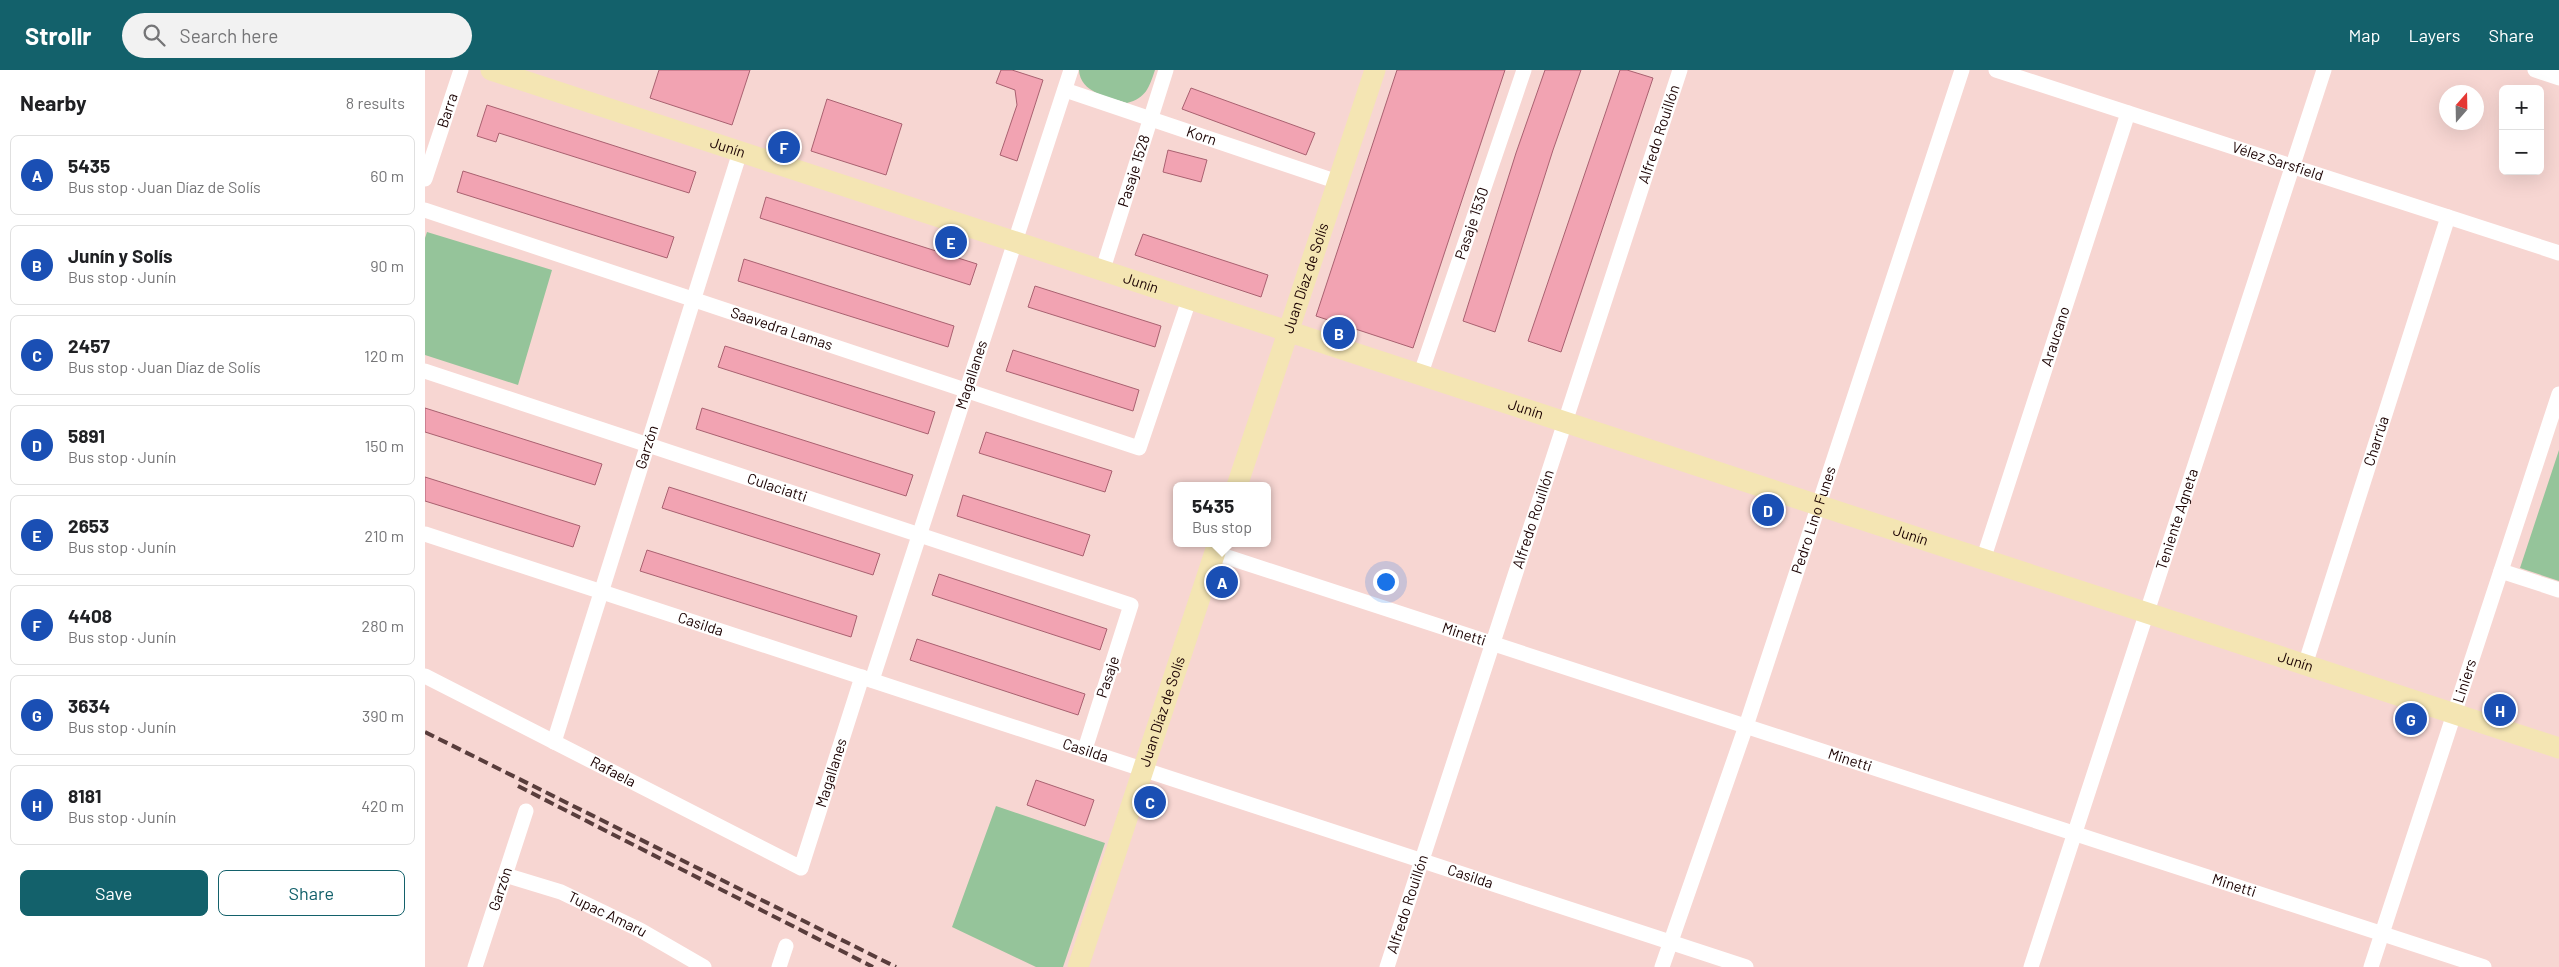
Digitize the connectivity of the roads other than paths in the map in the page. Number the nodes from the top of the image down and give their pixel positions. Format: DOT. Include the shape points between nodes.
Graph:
graph roads {
  1 [pos="461,70"];
  2 [pos="491,70"];
  3 [pos="1071,70"];
  4 [pos="1166,70"];
  5 [pos="1375,70"];
  6 [pos="1524,70"];
  7 [pos="1680,70"];
  8 [pos="1962,70"];
  9 [pos="1996,70"];
  10 [pos="2324,70"];
  11 [pos="2535,70"];
  12 [pos="2559,78"];
  13 [pos="1065,90"];
  14 [pos="2128,113"];
  15 [pos="1151,119"];
  16 [pos="740,152"];
  17 [pos="2293,166"];
  18 [pos="425,179"];
  19 [pos="1337,182"];
  20 [pos="425,210"];
  21 [pos="2447,217"];
  22 [pos="1015,243"];
  23 [pos="2559,253"];
  24 [pos="1103,272"];
  25 [pos="693,300"];
  26 [pos="1189,300"];
  27 [pos="1288,333"];
  28 [pos="425,371"];
  29 [pos="1420,376"];
  30 [pos="967,391"];
  31 [pos="2559,394"];
  32 [pos="1564,423"];
  33 [pos="647,445"];
  34 [pos="1238,482"];
  35 [pos="1818,506"];
  36 [pos="425,534"];
  37 [pos="919,535"];
  38 [pos="1217,548"];
  39 [pos="1983,560"];
  40 [pos="2501,571"];
  41 [pos="2559,590"];
  42 [pos="601,592"];
  43 [pos="1131,605"];
  44 [pos="2147,613"];
  45 [pos="1493,644"];
  46 [pos="2305,665"];
  47 [pos="425,676"];
  48 [pos="867,678"];
  49 [pos="2454,714"];
  50 [pos="1746,726"];
  51 [pos="553,742"];
  52 [pos="2559,748"];
  53 [pos="1085,749"];
  54 [pos="1144,768"];
  55 [pos="526,811"];
  56 [pos="2075,834"];
  57 [pos="1422,860"];
  58 [pos="801,868"];
  59 [pos="505,875"];
  60 [pos="2382,934"];
  61 [pos="1671,942"];
  62 [pos="785,946"];
  63 [pos="475,967"];
  64 [pos="704,967"];
  65 [pos="779,967"];
  66 [pos="1078,967"];
  67 [pos="1387,967"];
  68 [pos="1662,967"];
  69 [pos="1746,967"];
  70 [pos="2031,967"];
  71 [pos="2371,967"];
  72 [pos="2484,967"];
  1 -- 18 [label="street, Barra"];
  2 -- 16 [label="main road, Junín"];
  3 -- 13 [label="street, Magallanes"];
  4 -- 15 [label="street, Pasaje 1528"];
  5 -- 19 [label="main road, Juan Díaz de Solís"];
  6 -- 29 [label="street, Pasaje 1530"];
  7 -- 32 [label="street, Alfredo Rouillón"];
  8 -- 35 [label="street, Pedro Lino Funes"];
  9 -- 14 [label="street, Vélez Sarsfield"];
  10 -- 17 [label="street, Teniente Agneta"];
  11 -- 12 [label="street"];
  13 -- 15 [label="street, Korn"];
  13 -- 22 [label="street, Magallanes"];
  14 -- 17 [label="street, Vélez Sarsfield"];
  14 -- 39 [label="street, Araucano"];
  15 -- 19 [label="street, Korn"];
  15 -- 24 [label="street, Pasaje 1528"];
  16 -- 22 [label="main road, Junín"];
  16 -- 25 [label="street, Garzón"];
  17 -- 21 [label="street, Vélez Sarsfield"];
  17 -- 44 [label="street, Teniente Agneta"];
  19 -- 27 [label="main road, Juan Díaz de Solís"];
  20 -- 25 [label="street, Saavedra Lamas"];
  21 -- 23 [label="street, Vélez Sarsfield"];
  21 -- 46 [label="street, Charrúa"];
  22 -- 24 [label="main road, Junín"];
  22 -- 30 [label="street, Magallanes"];
  24 -- 26 [label="main road, Junín"];
  25 -- 30 [label="street, Saavedra Lamas"];
  25 -- 33 [label="street, Garzón"];
  26 -- 27 [label="main road, Junín"];
  26 -- 30 [label="street, Saavedra Lamas" via="1139,448"];
  27 -- 29 [label="main road, Junín"];
  27 -- 34 [label="main road, Juan Díaz de Solís"];
  28 -- 33 [label="street, Culaciatti"];
  29 -- 32 [label="main road, Junín"];
  30 -- 37 [label="street, Magallanes"];
  31 -- 40 [label="street, Liniers"];
  32 -- 35 [label="main road, Junín"];
  32 -- 45 [label="street, Alfredo Rouillón"];
  33 -- 37 [label="street, Culaciatti"];
  33 -- 42 [label="street, Garzón"];
  35 -- 39 [label="main road, Junín"];
  35 -- 50 [label="street, Pedro Lino Funes"];
  36 -- 42 [label="street, Casilda"];
  37 -- 43 [label="street, Culaciatti"];
  37 -- 48 [label="street, Magallanes"];
  38 -- 45 [label="street, Minetti"];
  38 -- 54 [label="main road, Juan Díaz de Solís"];
  39 -- 44 [label="main road, Junín"];
  40 -- 41 [label="street"];
  40 -- 49 [label="street, Liniers"];
  42 -- 48 [label="street, Casilda"];
  42 -- 51 [label="street, Garzón"];
  43 -- 53 [label="street, Pasaje"];
  44 -- 46 [label="main road, Junín"];
  44 -- 56 [label="street, Teniente Agneta"];
  45 -- 50 [label="street, Minetti"];
  45 -- 57 [label="street, Alfredo Rouillón"];
  46 -- 49 [label="main road, Junín"];
  47 -- 51 [label="street, Rafaela"];
  48 -- 53 [label="street, Casilda"];
  48 -- 58 [label="street, Magallanes"];
  49 -- 52 [label="main road, Junín"];
  49 -- 60 [label="street, Liniers"];
  50 -- 56 [label="street, Minetti"];
  50 -- 61 [label="street, Pedro Lino Funes"];
  51 -- 58 [label="street, Rafaela"];
  53 -- 54 [label="street, Casilda"];
  54 -- 57 [label="street, Casilda"];
  54 -- 66 [label="main road, Juan Díaz de Solís"];
  55 -- 59 [label="street, Garzón"];
  56 -- 60 [label="street, Minetti"];
  56 -- 70 [label="street, Teniente Agneta"];
  57 -- 61 [label="street, Casilda"];
  57 -- 67 [label="street, Alfredo Rouillón"];
  59 -- 63 [label="street, Garzón"];
  59 -- 64 [label="street, Tupac Amaru" via="561,892 640,930"];
  60 -- 71 [label="street, Liniers"];
  60 -- 72 [label="street, Minetti"];
  61 -- 68 [label="street, Pedro Lino Funes"];
  61 -- 69 [label="street, Casilda"];
  62 -- 65 [label="street"];
}
